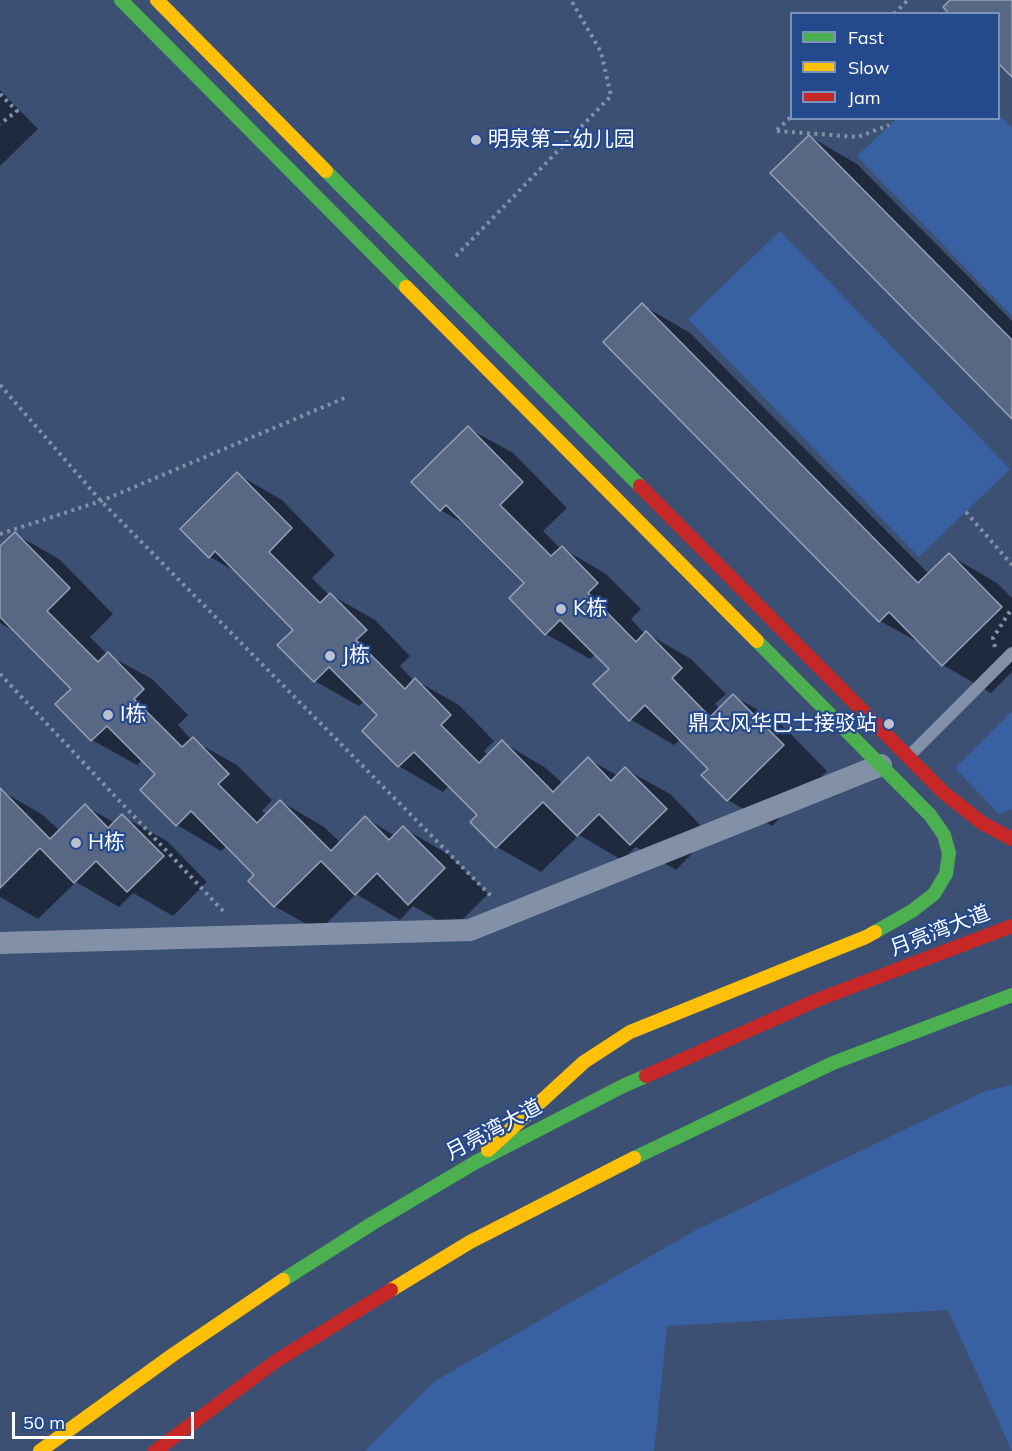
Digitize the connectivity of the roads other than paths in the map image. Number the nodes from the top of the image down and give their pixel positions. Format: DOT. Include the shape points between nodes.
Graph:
graph roads {
  1 [pos="121,0"];
  2 [pos="156,0"];
  3 [pos="1012,653"];
  4 [pos="908,757"];
  5 [pos="881,765"];
  6 [pos="1012,839"];
  7 [pos="1012,926"];
  8 [pos="0,943"];
  9 [pos="1012,995"];
  10 [pos="476,1162"];
  11 [pos="40,1451"];
  12 [pos="155,1451"];
  1 -- 5 [label="street"];
  2 -- 4 [label="street"];
  3 -- 4 [label="lane"];
  4 -- 6 [label="street" via="957,804"];
  5 -- 8 [label="street" via="470,930"];
  5 -- 10 [label="street" via="944,835 949,853 946,874 934,894 866,937 630,1032 584,1062"];
  7 -- 10 [label="street, 月亮湾大道" via="817,1000 623,1086"];
  9 -- 12 [label="street" via="833,1063 645,1152 470,1242 276,1360"];
  10 -- 11 [label="street, 月亮湾大道" via="267,1290"];
}
